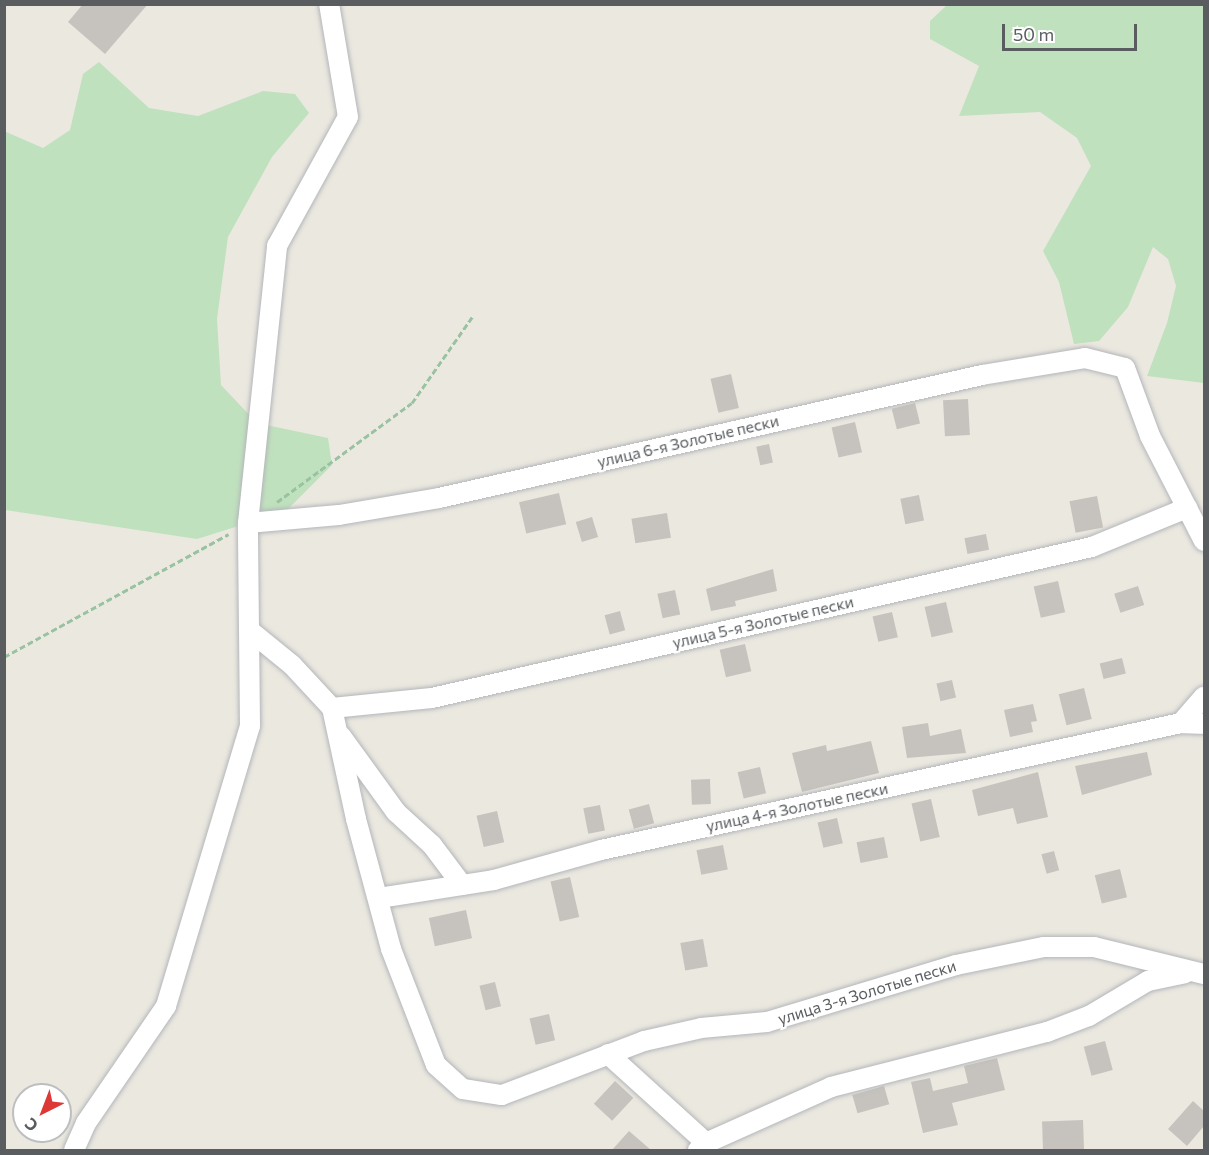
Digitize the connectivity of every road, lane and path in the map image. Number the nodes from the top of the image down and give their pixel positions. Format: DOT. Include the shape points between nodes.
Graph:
graph roads {
  1 [pos="329,4"];
  2 [pos="1187,508"];
  3 [pos="248,524"];
  4 [pos="1204,541"];
  5 [pos="249,630"];
  6 [pos="1204,697"];
  7 [pos="332,708"];
  8 [pos="1181,723"];
  9 [pos="1204,724"];
  10 [pos="338,731"];
  11 [pos="462,885"];
  12 [pos="379,898"];
  13 [pos="1201,972"];
  14 [pos="608,1054"];
  15 [pos="702,1147"];
  16 [pos="74,1150"];
  1 -- 3 [label="street" via="348,117 277,246"];
  2 -- 3 [label="street, улица 6-я Золотые пески" via="1150,436 1125,368 1085,358 982,375 439,498 339,515"];
  2 -- 4 [label="street"];
  2 -- 7 [label="street, улица 5-я Золотые пески" via="1092,548 432,698"];
  3 -- 5 [label="street"];
  5 -- 7 [label="street" via="292,665"];
  5 -- 16 [label="street" via="250,726 166,1006 86,1123"];
  6 -- 8 [label="street"];
  7 -- 10 [label="street, улица 3-я Золотые пески"];
  8 -- 9 [label="street, улица 4-я Золотые пески"];
  8 -- 11 [label="street, улица 4-я Золотые пески" via="601,850 504,878"];
  10 -- 11 [label="street" via="396,812 432,845"];
  10 -- 12 [label="street, улица 3-я Золотые пески" via="356,819"];
  11 -- 12 [label="street, улица 4-я Золотые пески"];
  12 -- 14 [label="street, улица 3-я Золотые пески" via="391,949 436,1065 463,1089 502,1095"];
  13 -- 14 [label="street, улица 3-я Золотые пески" via="1094,947 1044,947 956,965 767,1022 690,1030"];
  13 -- 15 [label="street" via="1176,973 1149,981 1089,1016 1047,1032 831,1087"];
  14 -- 15 [label="street"];
}
